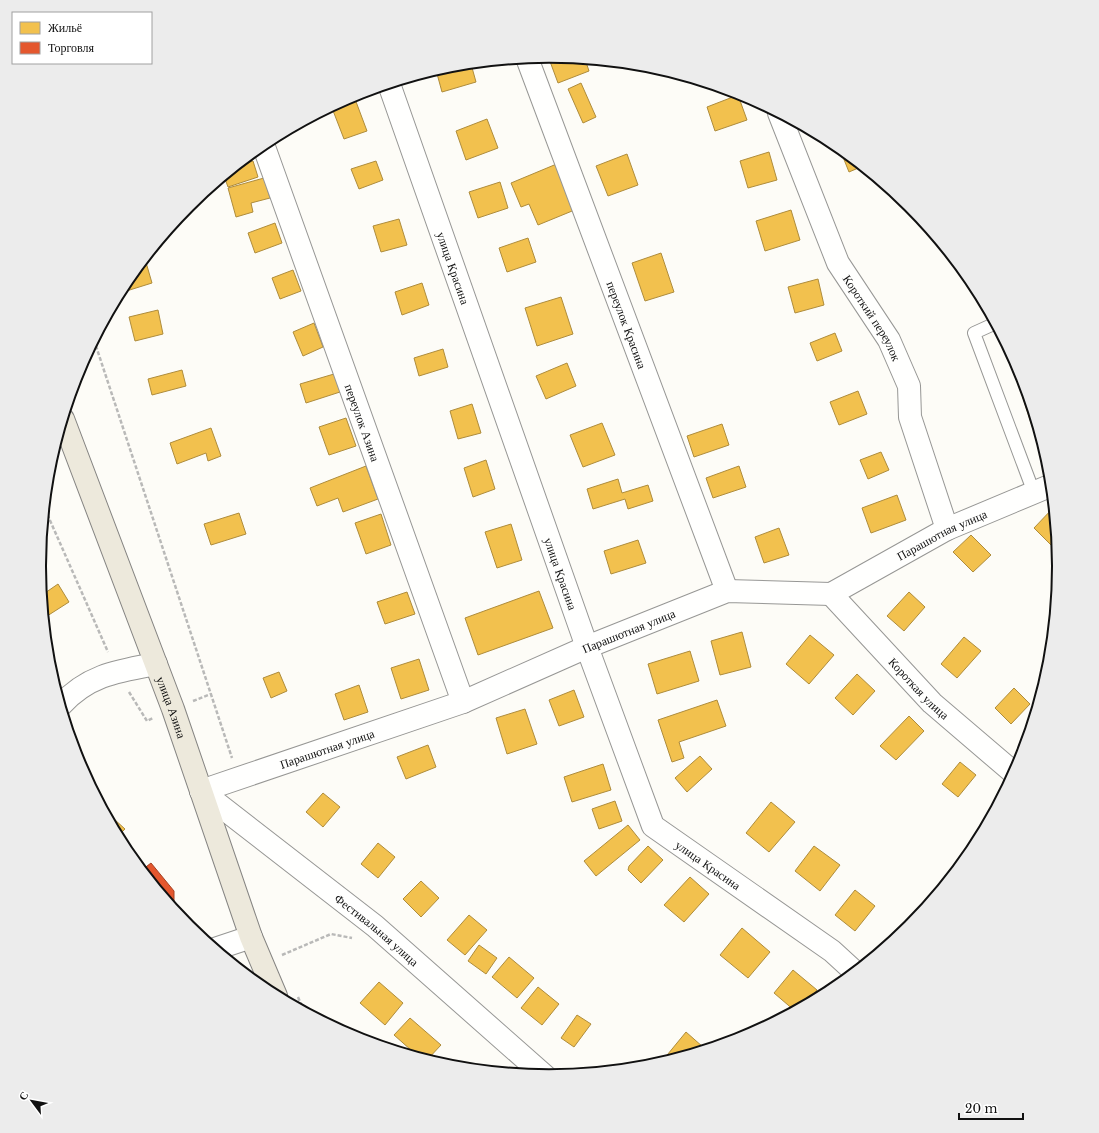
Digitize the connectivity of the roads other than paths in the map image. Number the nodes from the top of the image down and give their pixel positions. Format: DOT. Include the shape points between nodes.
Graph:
graph roads {
  1 [pos="529,64"];
  2 [pos="391,89"];
  3 [pos="782,120"];
  4 [pos="266,151"];
  5 [pos="992,326"];
  6 [pos="66,427"];
  7 [pos="1043,489"];
  8 [pos="947,529"];
  9 [pos="727,591"];
  10 [pos="831,594"];
  11 [pos="587,647"];
  12 [pos="156,664"];
  13 [pos="64,701"];
  14 [pos="463,702"];
  15 [pos="1010,770"];
  16 [pos="201,791"];
  17 [pos="251,937"];
  18 [pos="221,947"];
  19 [pos="852,969"];
  20 [pos="272,986"];
  21 [pos="538,1070"];
  1 -- 9 [label="street, переулок Красина"];
  2 -- 11 [label="street, улица Красина"];
  3 -- 8 [label="street, Короткий переулок" via="838,263 889,340 909,386 910,417"];
  4 -- 14 [label="street, переулок Азина"];
  5 -- 7 [label="lane" via="974,333"];
  6 -- 12 [label="main road, улица Азина"];
  7 -- 8 [label="street, Парашютная улица"];
  8 -- 10 [label="street, Парашютная улица"];
  9 -- 10 [label="street, Парашютная улица"];
  9 -- 11 [label="street, Парашютная улица"];
  10 -- 15 [label="street, Короткая улица" via="932,703"];
  11 -- 14 [label="street, Парашютная улица"];
  11 -- 19 [label="street, улица Красина" via="654,826 832,951"];
  12 -- 13 [label="street" via="99,677 80,687"];
  12 -- 16 [label="main road, улица Азина"];
  14 -- 16 [label="street, Парашютная улица"];
  16 -- 17 [label="main road, улица Азина"];
  16 -- 21 [label="street, Фестивальная улица" via="375,926"];
  17 -- 18 [label="street"];
  17 -- 20 [label="main road, улица Азина"];
}
